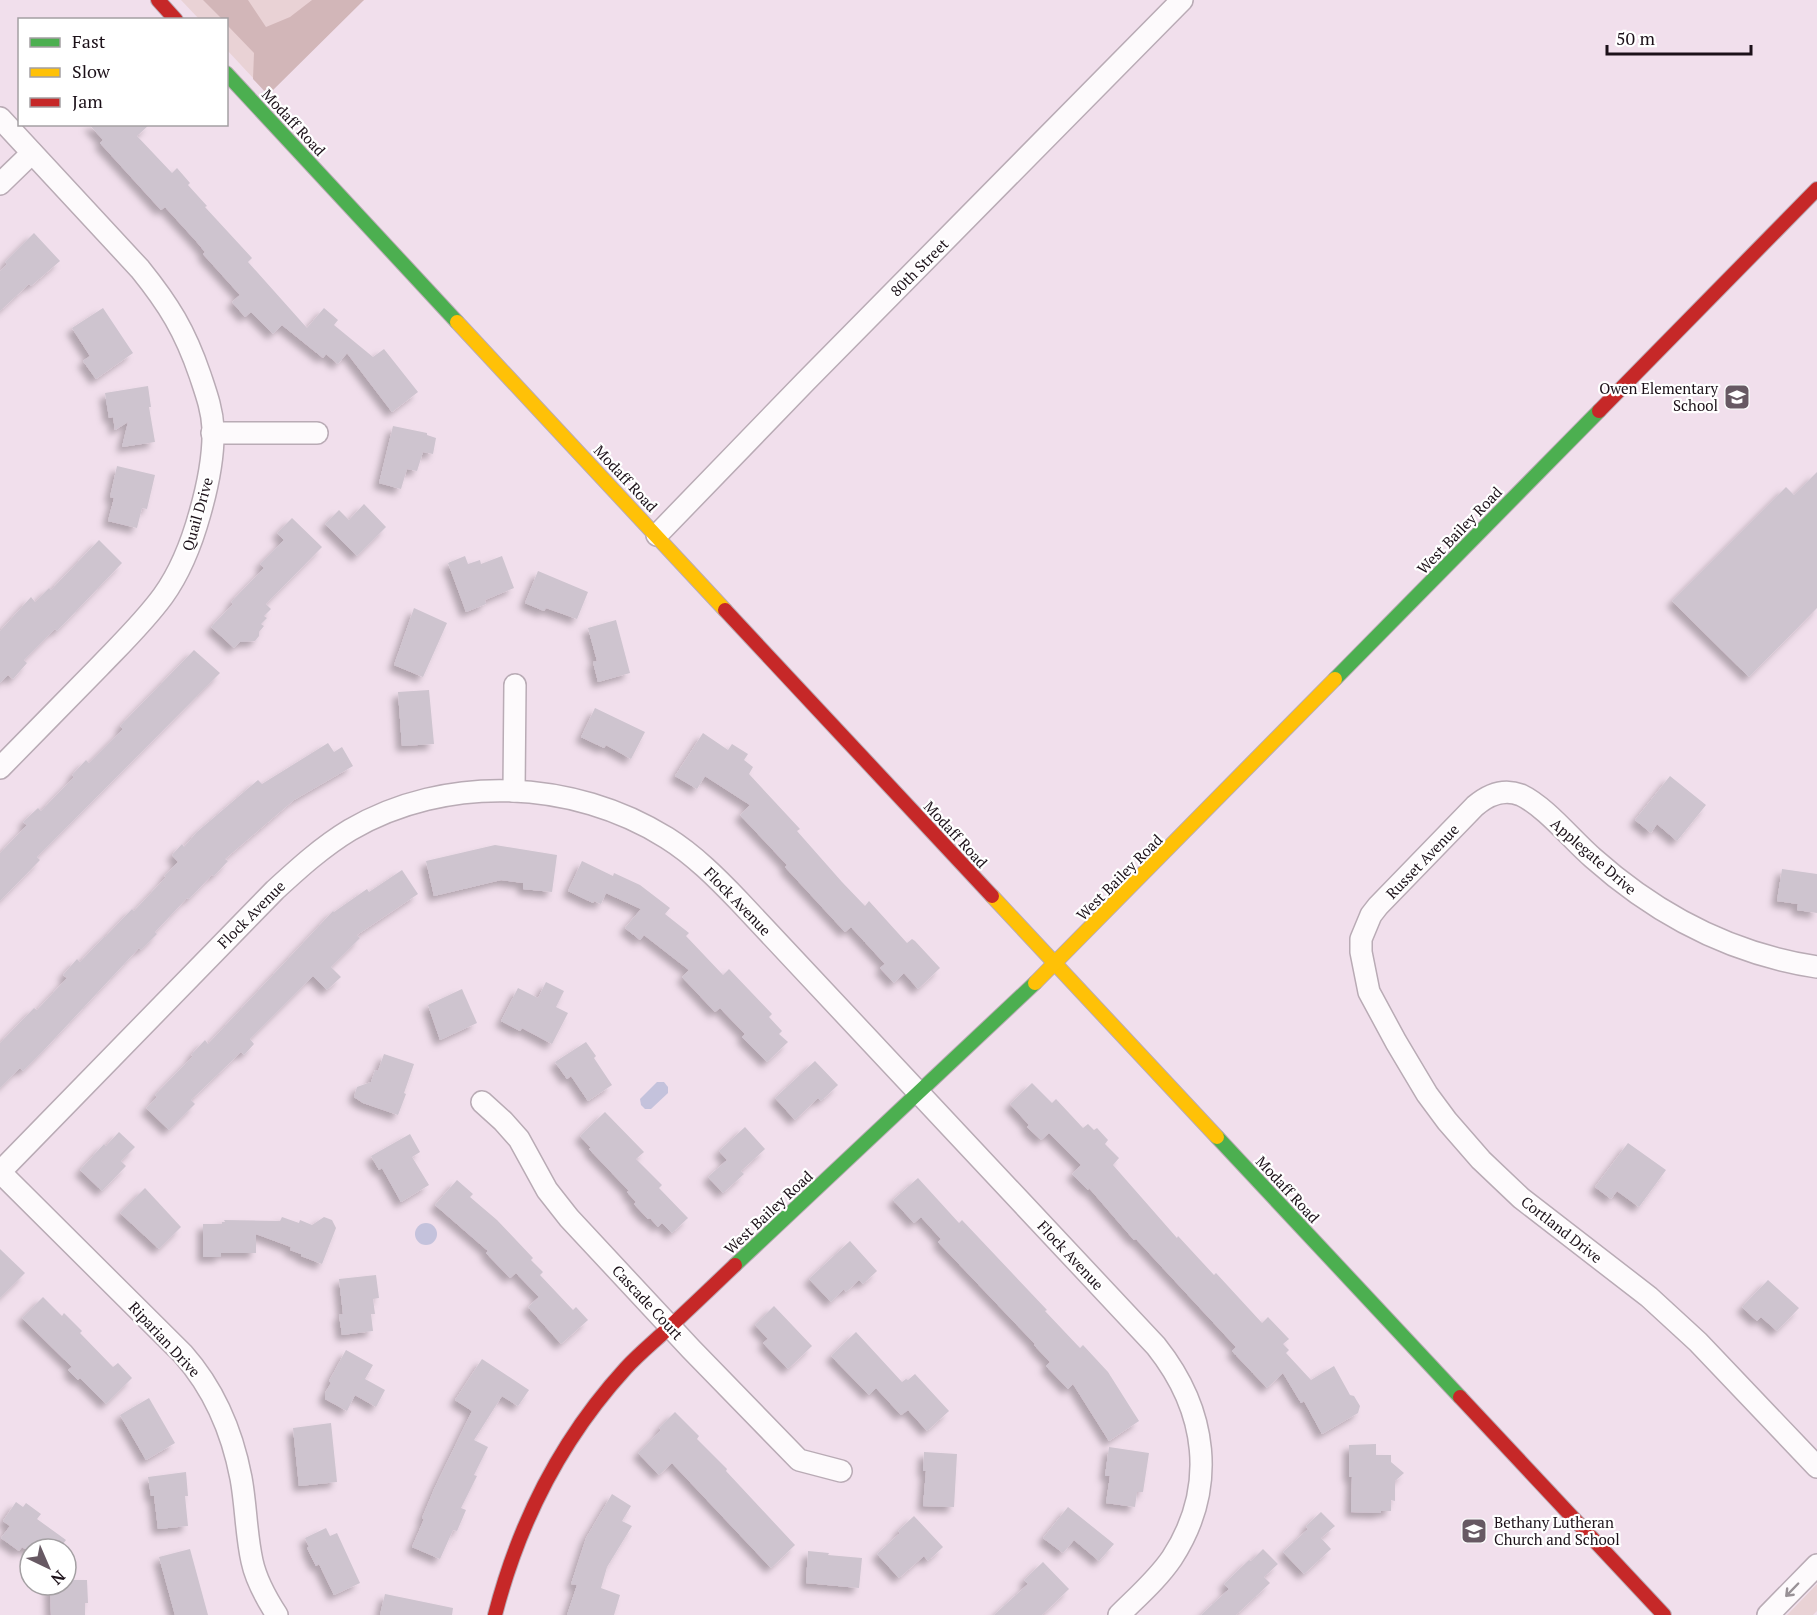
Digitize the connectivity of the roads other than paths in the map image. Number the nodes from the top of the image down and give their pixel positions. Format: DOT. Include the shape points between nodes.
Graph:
graph roads {
  1 [pos="158,0"];
  2 [pos="1182,0"];
  3 [pos="174,18"];
  4 [pos="228,75"];
  5 [pos="0,118"];
  6 [pos="33,153"];
  7 [pos="0,184"];
  8 [pos="1817,189"];
  9 [pos="212,433"];
  10 [pos="317,433"];
  11 [pos="657,535"];
  12 [pos="515,684"];
  13 [pos="0,768"];
  14 [pos="514,791"];
  15 [pos="1507,792"];
  16 [pos="1361,952"];
  17 [pos="1055,964"];
  18 [pos="1817,967"];
  19 [pos="919,1092"];
  20 [pos="482,1102"];
  21 [pos="0,1172"];
  22 [pos="670,1325"];
  23 [pos="1817,1467"];
  24 [pos="841,1471"];
  25 [pos="1817,1564"];
  26 [pos="277,1615"];
  27 [pos="495,1615"];
  28 [pos="1119,1615"];
  29 [pos="1664,1615"];
  30 [pos="1768,1615"];
  1 -- 3 [label="street"];
  2 -- 11 [label="street, 80th Street"];
  4 -- 11 [label="street, Modaff Road"];
  5 -- 6 [label="street, Quail Drive"];
  6 -- 7 [label="street"];
  6 -- 9 [label="street, Quail Drive" via="140,269 174,314 209,402"];
  8 -- 17 [label="street, West Bailey Road"];
  9 -- 10 [label="street"];
  9 -- 13 [label="street, Quail Drive" via="208,487 195,533 164,595 141,624"];
  11 -- 17 [label="street, Modaff Road"];
  12 -- 14 [label="street"];
  14 -- 19 [label="street, Flock Avenue" via="576,799 628,817 668,838 703,865 739,901"];
  14 -- 21 [label="street, Flock Avenue" via="464,792 392,810 312,855"];
  15 -- 16 [label="street, Russet Avenue" via="1480,802 1378,906 1365,928"];
  15 -- 18 [label="street, Applegate Drive" via="1536,804 1591,857 1660,910 1748,951"];
  16 -- 23 [label="street, Cortland Drive" via="1369,992 1396,1042 1447,1121 1481,1160 1521,1198 1649,1297 1698,1342"];
  17 -- 19 [label="street, West Bailey Road"];
  17 -- 29 [label="street, Modaff Road"];
  19 -- 22 [label="street, West Bailey Road"];
  19 -- 28 [label="street, Flock Avenue" via="1156,1346 1183,1386 1194,1414 1201,1462 1199,1489 1185,1534 1144,1592"];
  20 -- 22 [label="street, Cascade Court" via="519,1139 558,1205"];
  21 -- 26 [label="street, Riparian Drive" via="183,1353 214,1396 231,1437 241,1479 251,1560"];
  22 -- 24 [label="street, Cascade Court" via="799,1460"];
  22 -- 27 [label="street, West Bailey Road" via="611,1385 566,1445 528,1516"];
  25 -- 30 [label="street, one-way"];
}
